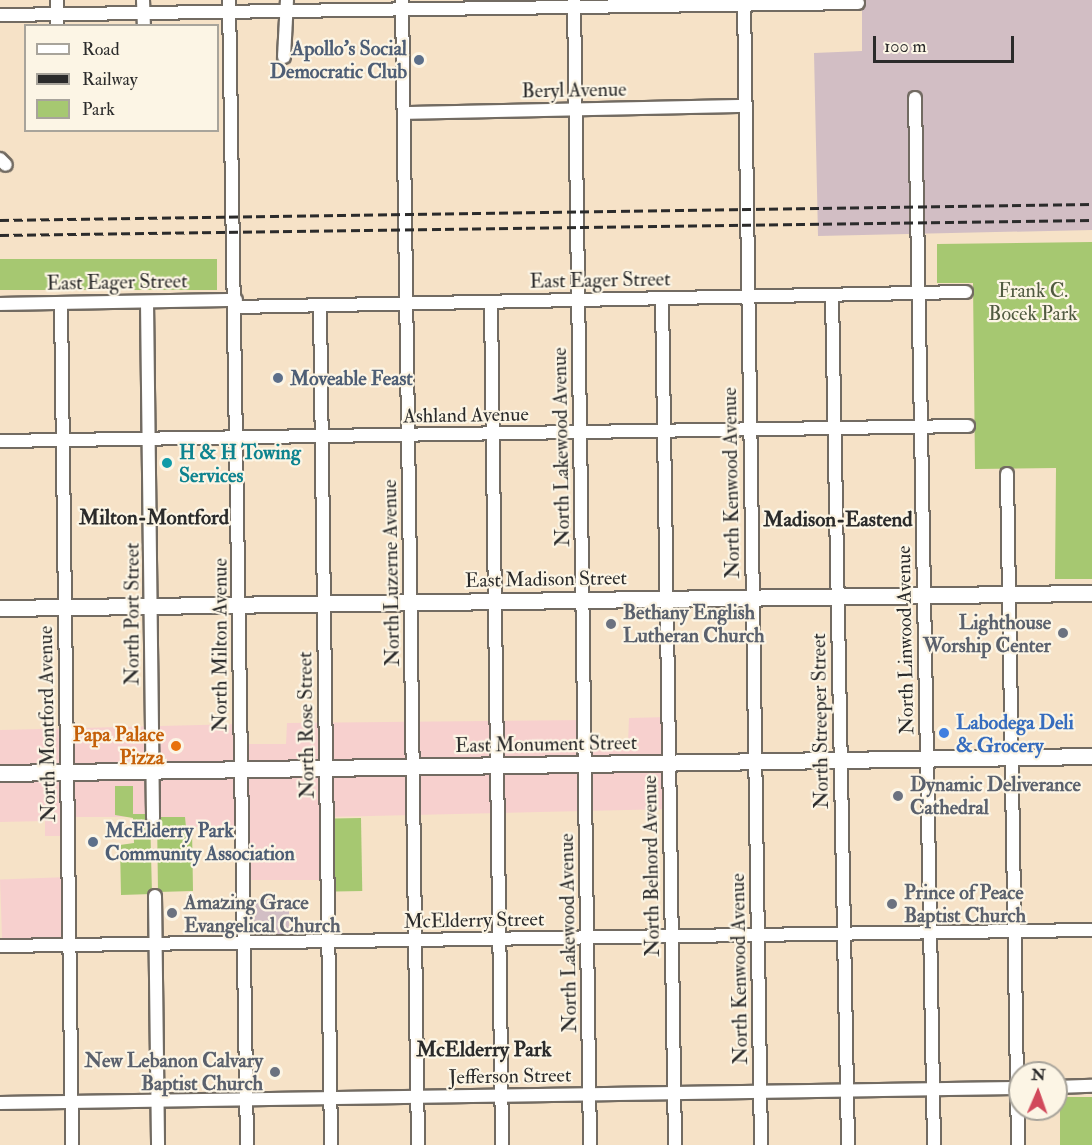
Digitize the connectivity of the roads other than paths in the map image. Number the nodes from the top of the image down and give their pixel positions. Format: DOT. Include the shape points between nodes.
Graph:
graph roads {
  1 [pos="57,0"];
  2 [pos="744,2"];
  3 [pos="574,3"];
  4 [pos="858,3"];
  5 [pos="286,5"];
  6 [pos="403,5"];
  7 [pos="144,6"];
  8 [pos="230,6"];
  9 [pos="0,15"];
  10 [pos="57,20"];
  11 [pos="144,24"];
  12 [pos="284,57"];
  13 [pos="915,98"];
  14 [pos="744,106"];
  15 [pos="576,109"];
  16 [pos="404,113"];
  17 [pos="966,292"];
  18 [pos="919,293"];
  19 [pos="832,295"];
  20 [pos="747,297"];
  21 [pos="662,298"];
  22 [pos="578,300"];
  23 [pos="147,302"];
  24 [pos="491,302"];
  25 [pos="61,303"];
  26 [pos="236,303"];
  27 [pos="407,303"];
  28 [pos="0,304"];
  29 [pos="320,305"];
  30 [pos="968,426"];
  31 [pos="921,427"];
  32 [pos="835,429"];
  33 [pos="749,430"];
  34 [pos="664,431"];
  35 [pos="580,432"];
  36 [pos="492,434"];
  37 [pos="408,435"];
  38 [pos="322,436"];
  39 [pos="237,438"];
  40 [pos="150,439"];
  41 [pos="63,440"];
  42 [pos="0,441"];
  43 [pos="1007,474"];
  44 [pos="1092,593"];
  45 [pos="1008,594"];
  46 [pos="924,595"];
  47 [pos="837,596"];
  48 [pos="752,597"];
  49 [pos="667,598"];
  50 [pos="583,599"];
  51 [pos="495,601"];
  52 [pos="410,602"];
  53 [pos="324,603"];
  54 [pos="239,604"];
  55 [pos="151,606"];
  56 [pos="65,607"];
  57 [pos="0,608"];
  58 [pos="1092,756"];
  59 [pos="1011,758"];
  60 [pos="927,759"];
  61 [pos="840,760"];
  62 [pos="755,761"];
  63 [pos="669,763"];
  64 [pos="585,764"];
  65 [pos="497,765"];
  66 [pos="413,767"];
  67 [pos="240,769"];
  68 [pos="326,769"];
  69 [pos="152,771"];
  70 [pos="67,772"];
  71 [pos="0,773"];
  72 [pos="153,818"];
  73 [pos="155,896"];
  74 [pos="1092,930"];
  75 [pos="1016,931"];
  76 [pos="930,932"];
  77 [pos="844,933"];
  78 [pos="758,934"];
  79 [pos="672,935"];
  80 [pos="588,937"];
  81 [pos="500,939"];
  82 [pos="415,941"];
  83 [pos="156,942"];
  84 [pos="328,942"];
  85 [pos="242,943"];
  86 [pos="0,946"];
  87 [pos="70,946"];
  88 [pos="1018,1061"];
  89 [pos="1092,1086"];
  90 [pos="1068,1087"];
  91 [pos="1008,1088"];
  92 [pos="933,1089"];
  93 [pos="846,1090"];
  94 [pos="760,1092"];
  95 [pos="674,1093"];
  96 [pos="590,1094"];
  97 [pos="502,1095"];
  98 [pos="417,1097"];
  99 [pos="331,1098"];
  100 [pos="246,1099"];
  101 [pos="158,1101"];
  102 [pos="72,1102"];
  103 [pos="0,1103"];
  104 [pos="1018,1121"];
  105 [pos="72,1145"];
  106 [pos="158,1145"];
  107 [pos="247,1145"];
  108 [pos="331,1145"];
  109 [pos="418,1145"];
  110 [pos="502,1145"];
  111 [pos="590,1145"];
  112 [pos="675,1145"];
  113 [pos="761,1145"];
  114 [pos="848,1145"];
  115 [pos="934,1145"];
  116 [pos="1018,1145"];
  1 -- 10 [label="street"];
  2 -- 3 [label="street"];
  2 -- 4 [label="street"];
  2 -- 14 [label="street, North Kenwood Avenue"];
  3 -- 6 [label="street"];
  3 -- 15 [label="street, North Lakewood Avenue"];
  5 -- 6 [label="street"];
  5 -- 8 [label="street"];
  5 -- 12 [label="street"];
  6 -- 16 [label="street, North Luzerne Avenue"];
  7 -- 8 [label="street"];
  7 -- 10 [label="street"];
  7 -- 11 [label="street"];
  8 -- 26 [label="street, North Milton Avenue"];
  9 -- 10 [label="street"];
  13 -- 18 [label="street, North Linwood Avenue"];
  14 -- 15 [label="street, Beryl Avenue"];
  14 -- 20 [label="street, North Kenwood Avenue"];
  15 -- 16 [label="street, Beryl Avenue"];
  15 -- 22 [label="street, North Lakewood Avenue"];
  16 -- 27 [label="street, North Luzerne Avenue"];
  17 -- 18 [label="street, East Eager Street"];
  18 -- 19 [label="street, East Eager Street"];
  18 -- 31 [label="street, North Linwood Avenue"];
  19 -- 20 [label="street, East Eager Street"];
  19 -- 32 [label="street, North Streeper Street"];
  20 -- 21 [label="street, East Eager Street"];
  20 -- 33 [label="street, North Kenwood Avenue"];
  21 -- 22 [label="street, East Eager Street"];
  21 -- 34 [label="street, North Belnord Avenue"];
  22 -- 24 [label="street, East Eager Street"];
  22 -- 35 [label="street, North Lakewood Avenue"];
  23 -- 25 [label="street, East Eager Street"];
  23 -- 26 [label="street, East Eager Street"];
  23 -- 40 [label="street, North Port Street"];
  24 -- 27 [label="street, East Eager Street"];
  24 -- 36 [label="street"];
  25 -- 28 [label="street, East Eager Street"];
  25 -- 41 [label="street, North Montford Avenue"];
  26 -- 29 [label="street, East Eager Street"];
  26 -- 39 [label="street, North Milton Avenue"];
  27 -- 29 [label="street, East Eager Street"];
  27 -- 37 [label="street, North Luzerne Avenue"];
  29 -- 38 [label="street, North Rose Street"];
  30 -- 31 [label="street, Ashland Avenue"];
  31 -- 32 [label="street, Ashland Avenue"];
  31 -- 46 [label="street, North Linwood Avenue"];
  32 -- 33 [label="street, Ashland Avenue"];
  32 -- 47 [label="street, North Streeper Street"];
  33 -- 34 [label="street, Ashland Avenue"];
  33 -- 48 [label="street, North Kenwood Avenue"];
  34 -- 35 [label="street, Ashland Avenue"];
  34 -- 49 [label="street, North Belnord Avenue"];
  35 -- 36 [label="street, Ashland Avenue"];
  35 -- 50 [label="street, North Lakewood Avenue"];
  36 -- 37 [label="street, Ashland Avenue"];
  36 -- 51 [label="street"];
  37 -- 38 [label="street, Ashland Avenue"];
  37 -- 52 [label="street, North Luzerne Avenue"];
  38 -- 39 [label="street, Ashland Avenue"];
  38 -- 53 [label="street, North Rose Street"];
  39 -- 40 [label="street, Ashland Avenue"];
  39 -- 54 [label="street, North Milton Avenue"];
  40 -- 41 [label="street, Ashland Avenue"];
  40 -- 55 [label="street, North Port Street"];
  41 -- 42 [label="street, Ashland Avenue"];
  41 -- 56 [label="street, North Montford Avenue"];
  43 -- 45 [label="street"];
  44 -- 45 [label="main road, East Madison Street"];
  45 -- 46 [label="main road, East Madison Street"];
  45 -- 59 [label="street"];
  46 -- 47 [label="main road, East Madison Street"];
  46 -- 60 [label="street, North Linwood Avenue"];
  47 -- 48 [label="main road, East Madison Street"];
  47 -- 61 [label="street, North Streeper Street"];
  48 -- 49 [label="main road, East Madison Street"];
  48 -- 62 [label="street, North Kenwood Avenue"];
  49 -- 50 [label="main road, East Madison Street"];
  49 -- 63 [label="street, North Belnord Avenue"];
  50 -- 51 [label="main road, East Madison Street"];
  50 -- 64 [label="street, North Lakewood Avenue"];
  51 -- 52 [label="main road, East Madison Street"];
  51 -- 65 [label="street"];
  52 -- 53 [label="main road, East Madison Street"];
  52 -- 66 [label="street, North Luzerne Avenue"];
  53 -- 54 [label="main road, East Madison Street"];
  53 -- 68 [label="street, North Rose Street"];
  54 -- 55 [label="main road, East Madison Street"];
  54 -- 67 [label="street, North Milton Avenue"];
  55 -- 56 [label="main road, East Madison Street"];
  55 -- 69 [label="street, North Port Street"];
  56 -- 57 [label="main road, East Madison Street"];
  56 -- 70 [label="street, North Montford Avenue"];
  58 -- 59 [label="main road, East Monument Street"];
  59 -- 60 [label="main road, East Monument Street"];
  59 -- 75 [label="street"];
  60 -- 61 [label="main road, East Monument Street"];
  60 -- 76 [label="street, North Linwood Avenue"];
  61 -- 62 [label="main road, East Monument Street"];
  61 -- 77 [label="street, North Streeper Street"];
  62 -- 63 [label="main road, East Monument Street"];
  62 -- 78 [label="street, North Kenwood Avenue"];
  63 -- 64 [label="main road, East Monument Street"];
  63 -- 79 [label="street, North Belnord Avenue"];
  64 -- 65 [label="main road, East Monument Street"];
  64 -- 80 [label="street, North Lakewood Avenue"];
  65 -- 66 [label="main road, East Monument Street"];
  65 -- 81 [label="street"];
  66 -- 68 [label="main road, East Monument Street"];
  66 -- 82 [label="street, North Luzerne Avenue"];
  67 -- 68 [label="main road, East Monument Street"];
  67 -- 69 [label="main road, East Monument Street"];
  67 -- 85 [label="street, North Milton Avenue"];
  68 -- 84 [label="street, North Rose Street"];
  69 -- 70 [label="main road, East Monument Street"];
  69 -- 72 [label="street, North Port Street"];
  70 -- 71 [label="main road, East Monument Street"];
  70 -- 87 [label="street, North Montford Avenue"];
  73 -- 83 [label="street"];
  74 -- 75 [label="street, McElderry Street"];
  75 -- 76 [label="street, McElderry Street"];
  75 -- 88 [label="street"];
  76 -- 77 [label="street, McElderry Street"];
  76 -- 92 [label="street, North Linwood Avenue"];
  77 -- 78 [label="street, McElderry Street"];
  77 -- 93 [label="street, North Streeper Street"];
  78 -- 79 [label="street, McElderry Street"];
  78 -- 94 [label="street, North Kenwood Avenue"];
  79 -- 80 [label="street, McElderry Street"];
  79 -- 95 [label="street, North Belnord Avenue"];
  80 -- 81 [label="street, McElderry Street"];
  80 -- 96 [label="street, North Lakewood Avenue"];
  81 -- 82 [label="street, McElderry Street"];
  81 -- 97 [label="street"];
  82 -- 84 [label="street, McElderry Street"];
  82 -- 98 [label="street, North Luzerne Avenue"];
  83 -- 85 [label="street, McElderry Street"];
  83 -- 87 [label="street, McElderry Street"];
  83 -- 101 [label="street"];
  84 -- 85 [label="street, McElderry Street"];
  84 -- 99 [label="street, North Rose Street"];
  85 -- 100 [label="street, North Milton Avenue"];
  86 -- 87 [label="street, McElderry Street"];
  87 -- 102 [label="street, North Montford Avenue"];
  89 -- 90 [label="street"];
  91 -- 92 [label="street, Jefferson Street"];
  92 -- 93 [label="street, Jefferson Street"];
  92 -- 115 [label="street, North Linwood Avenue"];
  93 -- 94 [label="street, Jefferson Street"];
  93 -- 114 [label="street, North Streeper Street"];
  94 -- 95 [label="street, Jefferson Street"];
  94 -- 113 [label="street, North Kenwood Avenue"];
  95 -- 96 [label="street, Jefferson Street"];
  95 -- 112 [label="street, North Belnord Avenue"];
  96 -- 97 [label="street, Jefferson Street"];
  96 -- 111 [label="street, North Lakewood Avenue"];
  97 -- 98 [label="street, Jefferson Street"];
  97 -- 110 [label="street"];
  98 -- 99 [label="street, Jefferson Street"];
  98 -- 109 [label="street, North Luzerne Avenue"];
  99 -- 100 [label="street, Jefferson Street"];
  99 -- 108 [label="street, North Rose Street"];
  100 -- 101 [label="street, Jefferson Street"];
  100 -- 107 [label="street, North Milton Avenue"];
  101 -- 102 [label="street, Jefferson Street"];
  101 -- 106 [label="street"];
  102 -- 103 [label="street, Jefferson Street"];
  102 -- 105 [label="street, North Montford Avenue"];
  104 -- 116 [label="street"];
}
